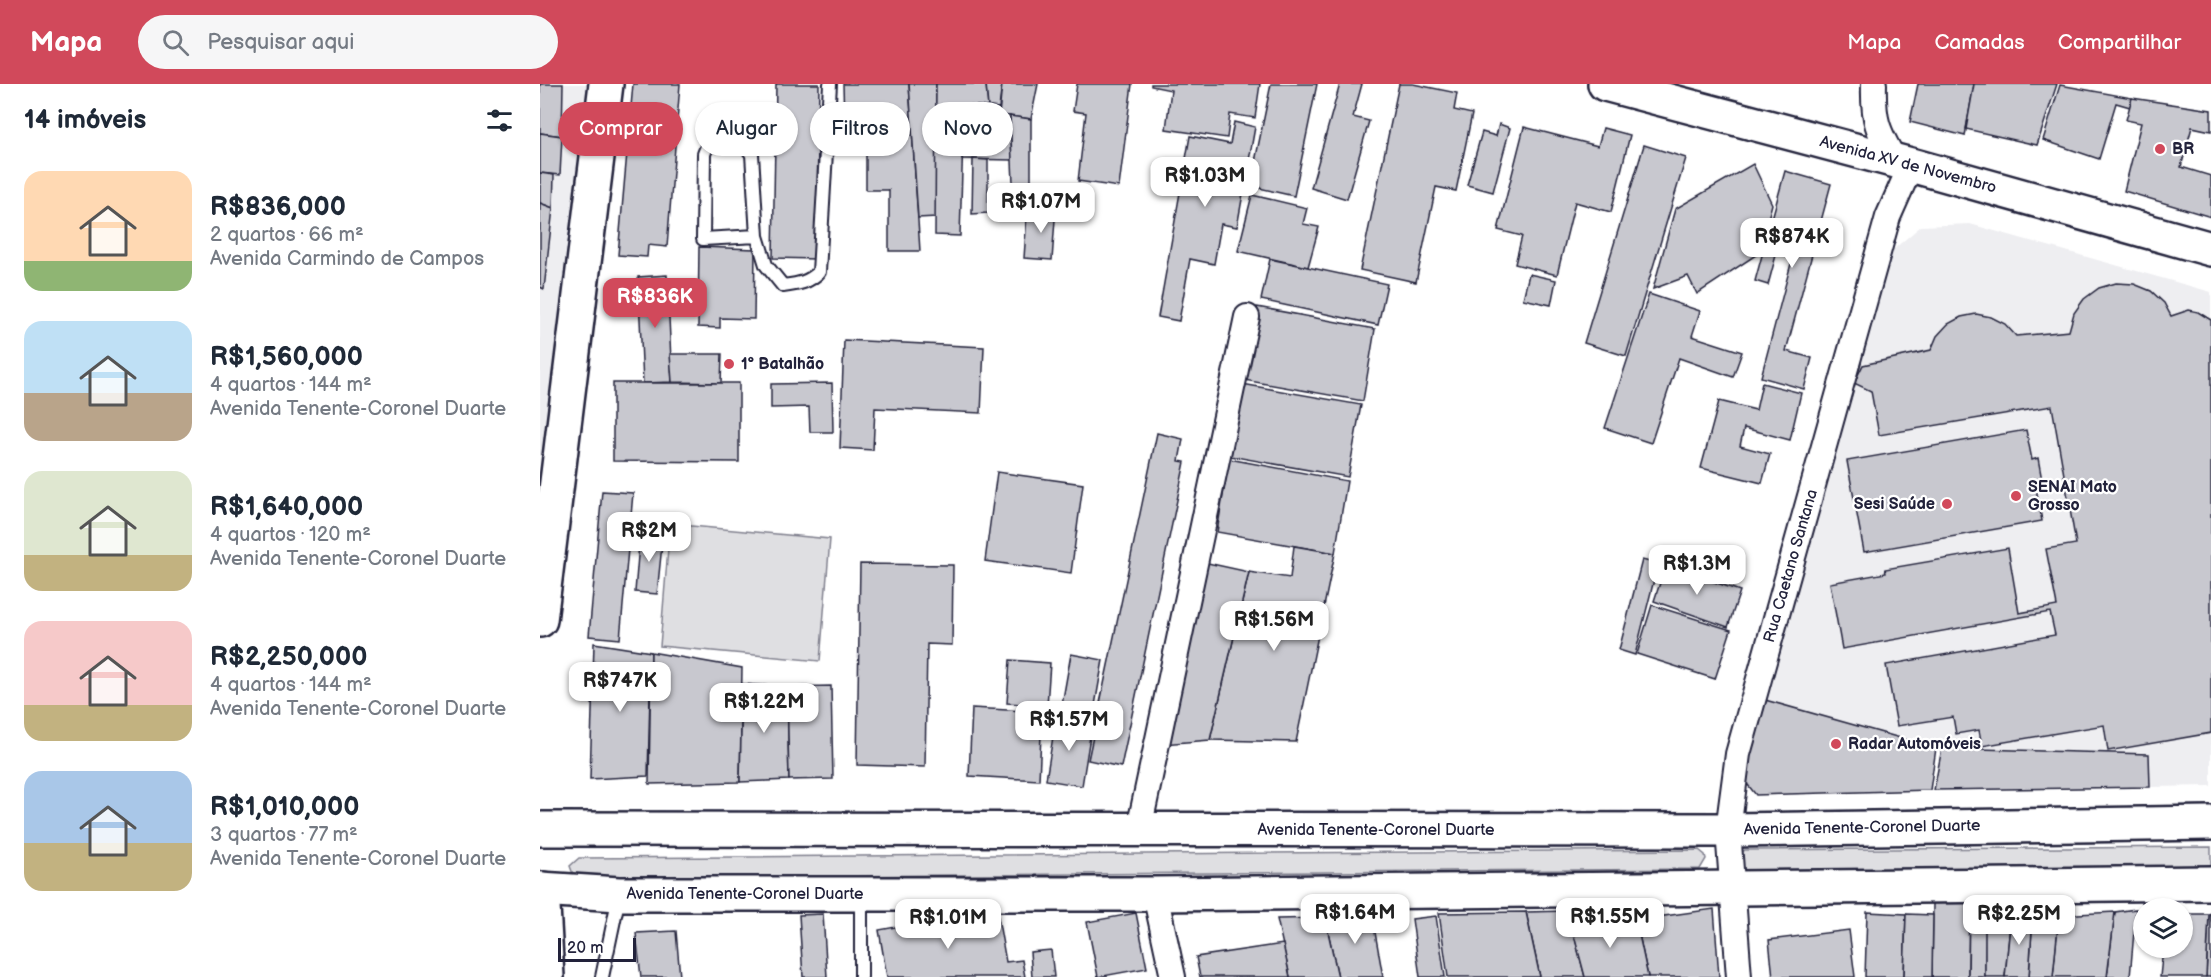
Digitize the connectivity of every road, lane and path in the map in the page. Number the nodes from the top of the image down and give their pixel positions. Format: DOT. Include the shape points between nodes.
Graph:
graph roads {
  1 [pos="606,84"];
  2 [pos="830,84"];
  3 [pos="1605,84"];
  4 [pos="1874,84"];
  5 [pos="1640,89"];
  6 [pos="1903,163"];
  7 [pos="757,236"];
  8 [pos="2211,249"];
  9 [pos="1246,317"];
  10 [pos="540,620"];
  11 [pos="2211,823"];
  12 [pos="540,829"];
  13 [pos="1139,829"];
  14 [pos="1728,830"];
  15 [pos="541,881"];
  16 [pos="2211,883"];
  17 [pos="1732,889"];
  18 [pos="619,894"];
  19 [pos="861,894"];
  20 [pos="1155,894"];
  21 [pos="547,977"];
  22 [pos="602,977"];
  23 [pos="861,977"];
  24 [pos="1173,977"];
  25 [pos="1739,977"];
  1 -- 10 [label="main road"];
  2 -- 7 [label="lane" via="819,272 811,280 783,286 766,264"];
  3 -- 5 [label="main road, Avenida XV de Novembro"];
  4 -- 6 [label="street" via="1877,127"];
  5 -- 6 [label="main road, Avenida XV de Novembro"];
  6 -- 8 [label="main road, Avenida XV de Novembro"];
  6 -- 14 [label="street, Rua Caetano Santana" via="1738,754"];
  7 -- 7 [label="lane" via="703,238 704,154 708,144 745,146 752,154"];
  9 -- 13 [label="street"];
  11 -- 14 [label="main road, Avenida Tenente-Coronel Duarte"];
  12 -- 13 [label="main road, Avenida Tenente-Coronel Duarte"];
  13 -- 14 [label="main road, Avenida Tenente-Coronel Duarte"];
  14 -- 17 [label="street, Rua Caetano Santana"];
  15 -- 18 [label="main road, Avenida Tenente-Coronel Duarte"];
  15 -- 21 [label="main road"];
  16 -- 17 [label="main road, Avenida Tenente-Coronel Duarte"];
  17 -- 20 [label="main road, Avenida Tenente-Coronel Duarte"];
  17 -- 25 [label="street, Rua Caetano Santana"];
  18 -- 19 [label="main road, Avenida Tenente-Coronel Duarte"];
  18 -- 22 [label="lane"];
  19 -- 20 [label="main road, Avenida Tenente-Coronel Duarte"];
  19 -- 23 [label="lane"];
  20 -- 24 [label="street"];
}
